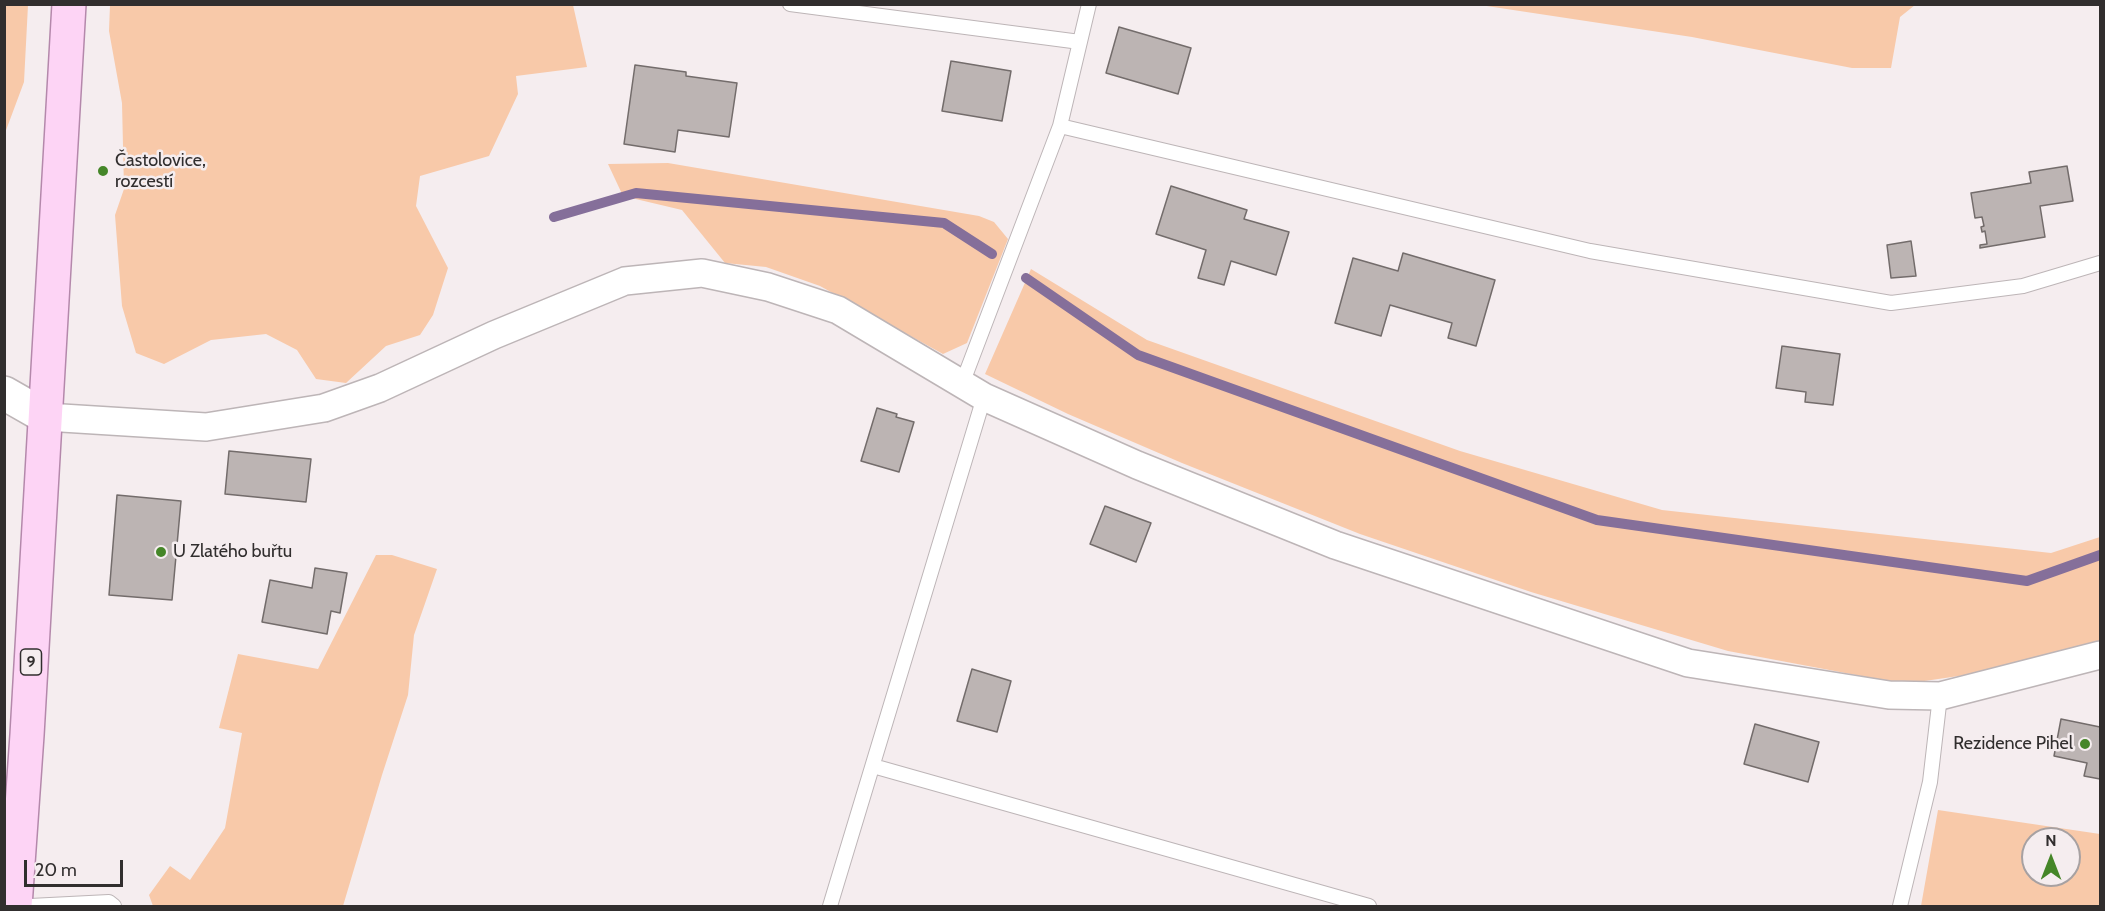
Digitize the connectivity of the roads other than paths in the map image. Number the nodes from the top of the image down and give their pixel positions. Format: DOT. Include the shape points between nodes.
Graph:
graph roads {
  1 [pos="69,4"];
  2 [pos="790,4"];
  3 [pos="1089,4"];
  4 [pos="1080,42"];
  5 [pos="1060,126"];
  6 [pos="2100,263"];
  7 [pos="973,391"];
  8 [pos="4,393"];
  9 [pos="46,417"];
  10 [pos="2100,655"];
  11 [pos="1940,696"];
  12 [pos="873,766"];
  13 [pos="15,906"];
  14 [pos="30,906"];
  15 [pos="114,906"];
  16 [pos="831,906"];
  17 [pos="1369,906"];
  18 [pos="1900,906"];
  1 -- 9 [label="main road, 9"];
  2 -- 4 [label="lane"];
  3 -- 4 [label="lane"];
  4 -- 5 [label="lane"];
  5 -- 6 [label="lane" via="1590,251 1891,303 2023,286"];
  5 -- 7 [label="lane"];
  7 -- 9 [label="street" via="838,310 768,287 702,273 625,281 380,388 324,408 206,427"];
  7 -- 11 [label="street" via="1137,465 1335,545 1688,663 1889,694"];
  7 -- 12 [label="lane"];
  8 -- 9 [label="street"];
  9 -- 13 [label="main road, 9"];
  10 -- 11 [label="street"];
  11 -- 18 [label="lane" via="1930,782"];
  12 -- 16 [label="lane"];
  12 -- 17 [label="lane"];
  14 -- 15 [label="lane" via="109,902"];
}
